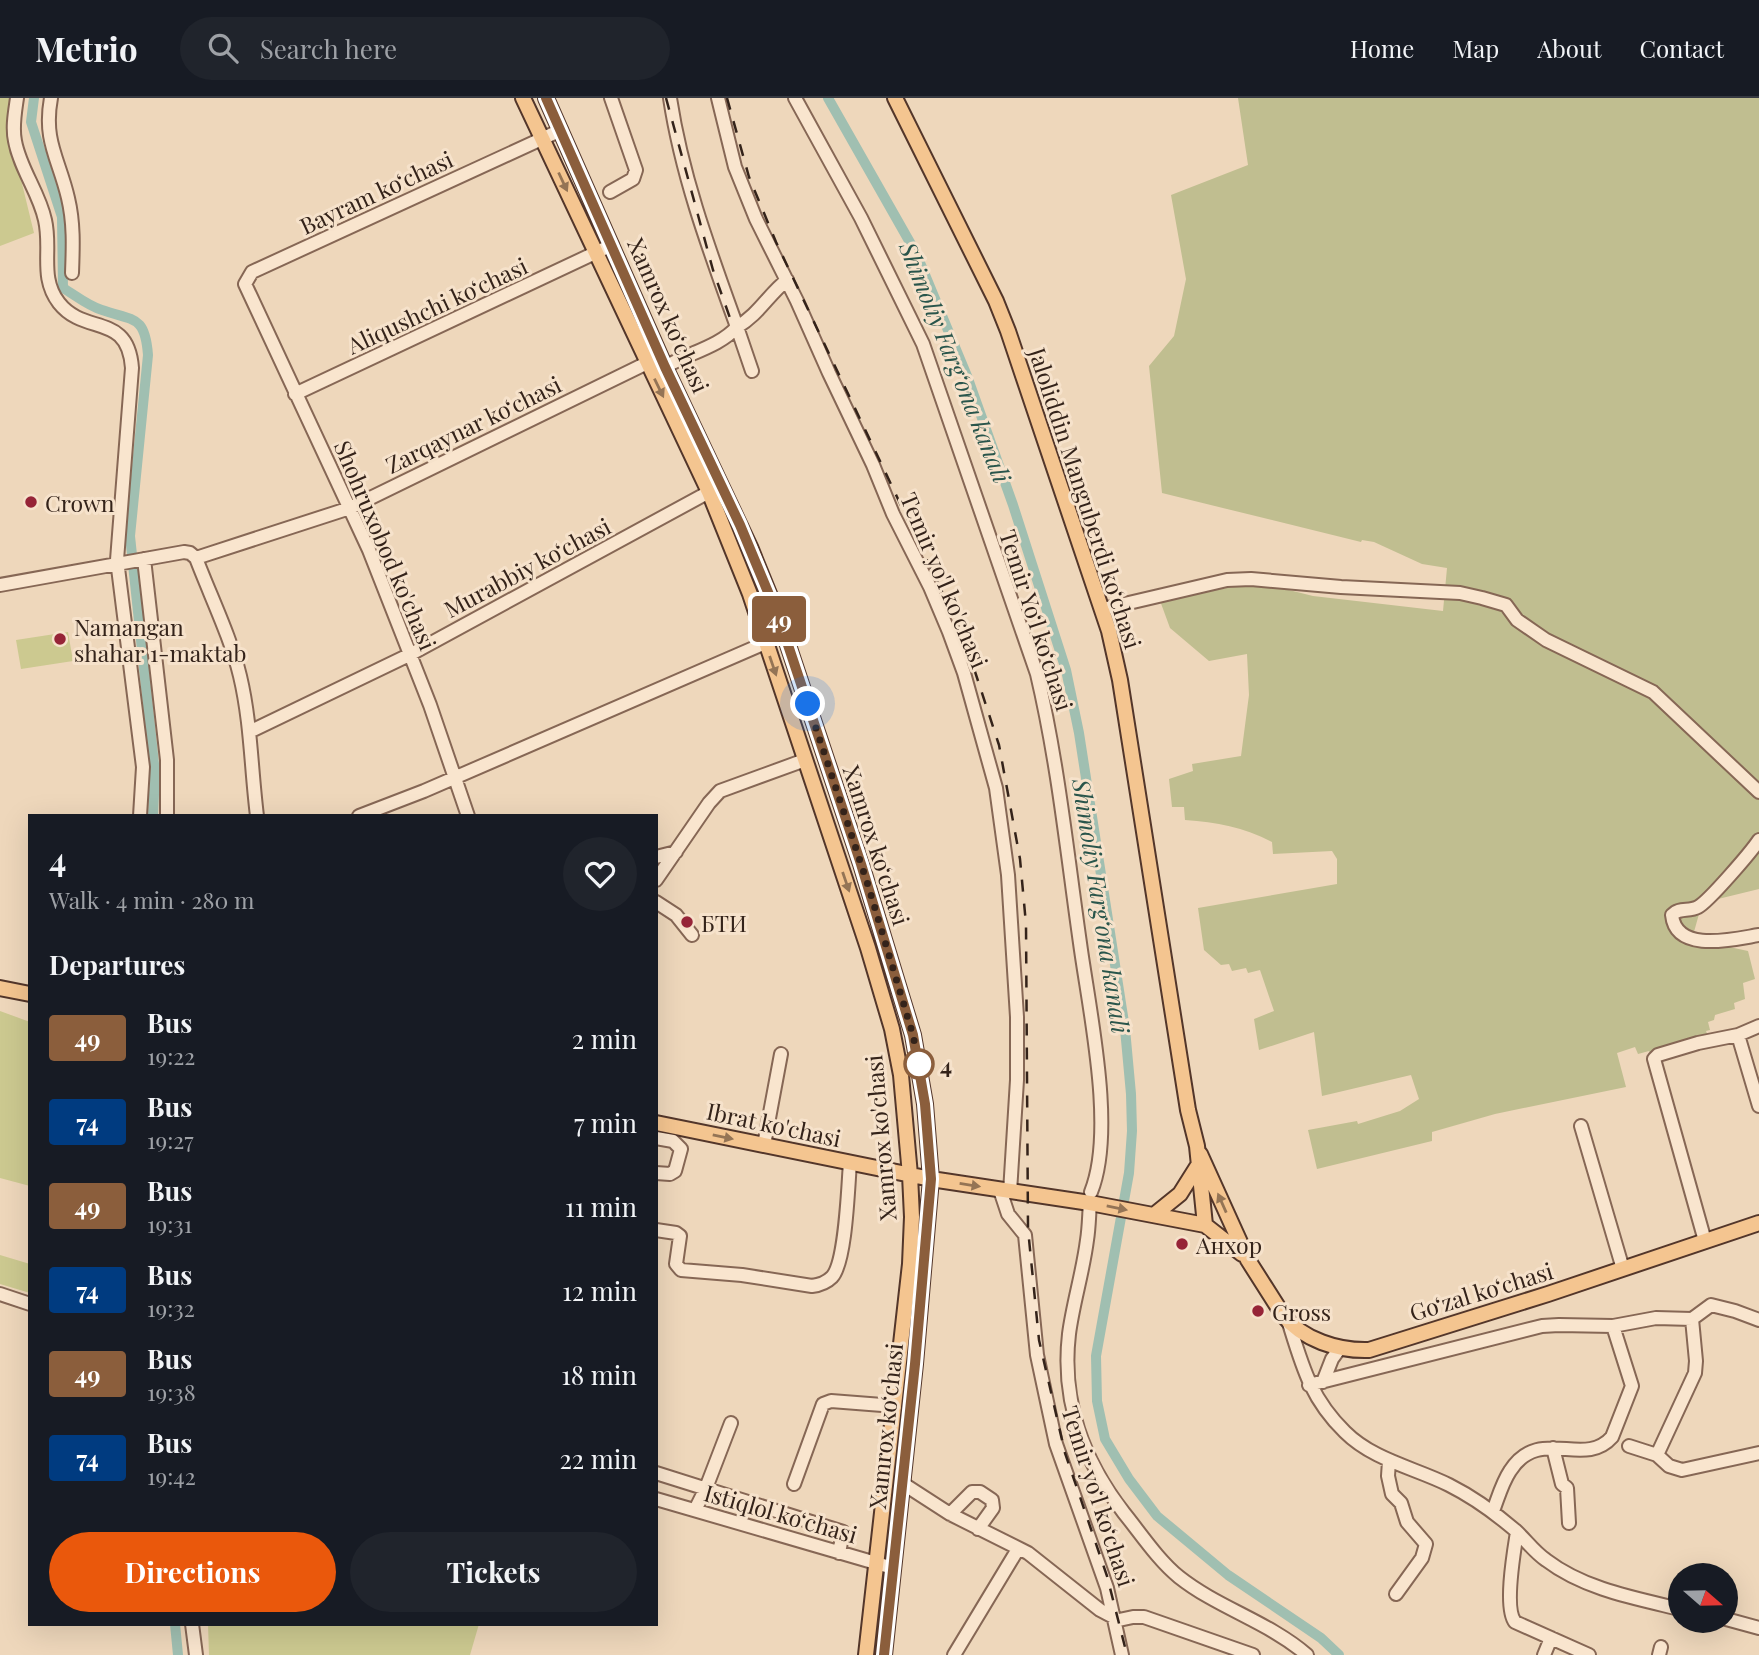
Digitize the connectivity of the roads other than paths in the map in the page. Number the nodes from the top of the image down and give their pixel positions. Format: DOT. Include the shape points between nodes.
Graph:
graph roads {
  1 [pos="17,98"];
  2 [pos="51,98"];
  3 [pos="523,98"];
  4 [pos="546,98"];
  5 [pos="611,98"];
  6 [pos="670,98"];
  7 [pos="718,98"];
  8 [pos="795,98"];
  9 [pos="895,98"];
  10 [pos="561,130"];
  11 [pos="543,138"];
  12 [pos="610,192"];
  13 [pos="612,245"];
  14 [pos="596,253"];
  15 [pos="72,273"];
  16 [pos="788,280"];
  17 [pos="250,298"];
  18 [pos="737,327"];
  19 [pos="647,363"];
  20 [pos="665,367"];
  21 [pos="752,371"];
  22 [pos="295,394"];
  23 [pos="709,492"];
  24 [pos="350,508"];
  25 [pos="196,558"];
  26 [pos="143,559"];
  27 [pos="120,563"];
  28 [pos="0,585"];
  29 [pos="1103,609"];
  30 [pos="765,643"];
  31 [pos="411,654"];
  32 [pos="813,720"];
  33 [pos="793,725"];
  34 [pos="251,731"];
  35 [pos="804,760"];
  36 [pos="455,776"];
  37 [pos="1759,792"];
  38 [pos="140,814"];
  39 [pos="167,814"];
  40 [pos="257,814"];
  41 [pos="364,814"];
  42 [pos="467,814"];
  43 [pos="1759,840"];
  44 [pos="676,852"];
  45 [pos="658,856"];
  46 [pos="658,877"];
  47 [pos="658,903"];
  48 [pos="692,935"];
  49 [pos="1759,935"];
  50 [pos="0,988"];
  51 [pos="28,994"];
  52 [pos="1759,1026"];
  53 [pos="1738,1035"];
  54 [pos="782,1054"];
  55 [pos="1759,1107"];
  56 [pos="658,1123"];
  57 [pos="1581,1126"];
  58 [pos="658,1138"];
  59 [pos="764,1145"];
  60 [pos="1197,1146"];
  61 [pos="850,1163"];
  62 [pos="1197,1167"];
  63 [pos="658,1172"];
  64 [pos="910,1175"];
  65 [pos="931,1179"];
  66 [pos="1005,1191"];
  67 [pos="1091,1197"];
  68 [pos="1149,1214"];
  69 [pos="1759,1223"];
  70 [pos="1205,1225"];
  71 [pos="658,1230"];
  72 [pos="1705,1241"];
  73 [pos="1248,1260"];
  74 [pos="1623,1269"];
  75 [pos="0,1294"];
  76 [pos="28,1303"];
  77 [pos="1692,1319"];
  78 [pos="1288,1320"];
  79 [pos="1759,1320"];
  80 [pos="1613,1326"];
  81 [pos="1340,1348"];
  82 [pos="1323,1382"];
  83 [pos="1309,1385"];
  84 [pos="895,1406"];
  85 [pos="731,1423"];
  86 [pos="1629,1446"];
  87 [pos="1553,1448"];
  88 [pos="1759,1453"];
  89 [pos="1657,1455"];
  90 [pos="1389,1461"];
  91 [pos="658,1474"];
  92 [pos="902,1483"];
  93 [pos="794,1484"];
  94 [pos="706,1488"];
  95 [pos="658,1500"];
  96 [pos="695,1510"];
  97 [pos="1493,1511"];
  98 [pos="950,1514"];
  99 [pos="792,1515"];
  100 [pos="1569,1523"];
  101 [pos="978,1529"];
  102 [pos="1517,1532"];
  103 [pos="787,1537"];
  104 [pos="1018,1549"];
  105 [pos="839,1553"];
  106 [pos="875,1563"];
  107 [pos="893,1568"];
  108 [pos="1396,1594"];
  109 [pos="1668,1606"];
  110 [pos="1117,1619"];
  111 [pos="1738,1622"];
  112 [pos="192,1626"];
  113 [pos="1759,1628"];
  114 [pos="1551,1638"];
  115 [pos="196,1655"];
  116 [pos="866,1655"];
  117 [pos="884,1655"];
  118 [pos="954,1655"];
  119 [pos="1122,1655"];
  120 [pos="1253,1655"];
  121 [pos="1307,1655"];
  122 [pos="1544,1655"];
  123 [pos="1589,1655"];
  1 -- 27 [label="street" via="14,140 46,222 48,285 72,314 118,333 131,354"];
  2 -- 15 [label="street" via="47,126 71,214"];
  3 -- 11 [label="main road, Xamrox ko'chasi"];
  4 -- 10 [label="main road, Xamrox koʻchasi"];
  5 -- 12 [label="street" via="636,170 633,179"];
  6 -- 18 [label="street" via="685,167"];
  7 -- 16 [label="street, Temir yo'l ko'chasi" via="735,167 770,251"];
  8 -- 67 [label="street, Temir Yoʻl koʻchasi" via="862,218 923,344 1037,674 1062,801 1100,1096 1100,1157"];
  9 -- 29 [label="main road, Jaloliddin Manguberdi koʻchasi" via="996,301"];
  10 -- 11 [label="street, Bayram ko‘chasi"];
  10 -- 13 [label="main road, Xamrox koʻchasi"];
  11 -- 14 [label="main road, Xamrox ko'chasi, one-way"];
  11 -- 17 [label="street, Bayram ko‘chasi" via="252,272 245,284"];
  13 -- 14 [label="street, Aliqushchi ko‘chasi"];
  13 -- 20 [label="main road, Xamrox koʻchasi"];
  14 -- 19 [label="main road, Xamrox ko'chasi"];
  14 -- 22 [label="street, Aliqushchi ko‘chasi"];
  16 -- 18 [label="street"];
  16 -- 66 [label="street, Temir yo'l ko'chasi" via="949,632 996,788 1008,875 1017,1017 1017,1080"];
  17 -- 22 [label="street, Shohruxobod ko'chasi"];
  18 -- 20 [label="street"];
  18 -- 21 [label="street"];
  19 -- 20 [label="street"];
  19 -- 23 [label="main road, Xamrox ko'chasi, one-way"];
  19 -- 24 [label="street, Zarqaynar ko‘chasi"];
  20 -- 32 [label="main road, Xamrox koʻchasi" via="750,547"];
  22 -- 24 [label="street, Shohruxobod ko'chasi"];
  23 -- 30 [label="main road, Xamrox ko'chasi"];
  23 -- 31 [label="street, Murabbiy ko‘chasi"];
  24 -- 25 [label="street, Zarqaynar ko‘chasi"];
  24 -- 31 [label="street, Shohruxobod ko'chasi"];
  25 -- 26 [label="street" via="184,552"];
  25 -- 34 [label="street" via="239,673"];
  26 -- 27 [label="street"];
  26 -- 39 [label="street" via="166,747"];
  27 -- 28 [label="street"];
  27 -- 38 [label="street" via="143,767"];
  29 -- 37 [label="street" via="1227,580 1251,579 1482,598 1506,605 1517,620 1546,640 1653,692"];
  29 -- 60 [label="main road, Jaloliddin Manguberdi koʻchasi" via="1123,693"];
  30 -- 33 [label="main road, Xamrox ko'chasi, one-way"];
  30 -- 36 [label="street"];
  31 -- 34 [label="street, Murabbiy ko‘chasi"];
  31 -- 36 [label="street, Shohruxobod ko'chasi"];
  32 -- 33 [label="street"];
  32 -- 65 [label="main road, Xamrox koʻchasi" via="913,1035"];
  33 -- 35 [label="main road, Xamrox ko'chasi"];
  34 -- 40 [label="street"];
  35 -- 44 [label="street" via="720,791"];
  35 -- 64 [label="main road, Xamrox ko'chasi, one-way" via="892,1029"];
  36 -- 41 [label="street"];
  36 -- 42 [label="street, Shohruxobod ko'chasi"];
  43 -- 49 [label="street" via="1698,908 1672,915 1678,931 1705,942"];
  44 -- 45 [label="street"];
  44 -- 46 [label="street"];
  47 -- 48 [label="street" via="676,915"];
  50 -- 51 [label="main road"];
  52 -- 53 [label="street"];
  53 -- 55 [label="street"];
  53 -- 72 [label="street" via="1654,1059"];
  54 -- 59 [label="street"];
  56 -- 59 [label="main road, Ibrat ko'chasi, one-way"];
  57 -- 74 [label="street"];
  58 -- 63 [label="street" via="681,1149 675,1171"];
  59 -- 61 [label="main road, Ibrat ko'chasi"];
  60 -- 62 [label="main road, Jaloliddin Manguberdi koʻchasi"];
  73 -- 60 [label="main road, one-way"];
  61 -- 64 [label="main road, Ibrat ko'chasi"];
  61 -- 71 [label="street" via="841,1259 834,1276 822,1284 681,1270 676,1264 680,1236"];
  62 -- 68 [label="main road" via="1180,1194"];
  62 -- 70 [label="main road, Jaloliddin Manguberdi koʻchasi"];
  64 -- 65 [label="main road, Ibrat ko'chasi"];
  64 -- 84 [label="main road, Xamrox ko'chasi" via="910,1264"];
  65 -- 66 [label="main road, Ibrat ko'chasi, one-way"];
  65 -- 92 [label="main road, Xamrox koʻchasi"];
  66 -- 67 [label="main road, Ibrat ko'chasi"];
  66 -- 110 [label="street, Temir yoʻl koʻchasi" via="1008,1214 1025,1235 1037,1355 1056,1444"];
  67 -- 68 [label="main road, Ibrat ko'chasi, one-way"];
  67 -- 121 [label="street, Temir Yoʻl koʻchasi" via="1068,1353 1069,1393 1091,1464 1112,1498 1178,1576"];
  68 -- 70 [label="main road, Ibrat ko'chasi"];
  69 -- 72 [label="main road, Goʻzal koʻchasi"];
  70 -- 73 [label="main road"];
  72 -- 74 [label="main road, Goʻzal koʻchasi"];
  73 -- 78 [label="main road, Goʻzal koʻchasi"];
  74 -- 81 [label="main road, Goʻzal koʻchasi" via="1369,1350"];
  75 -- 76 [label="street"];
  77 -- 79 [label="street" via="1711,1306"];
  77 -- 80 [label="street" via="1656,1318"];
  77 -- 89 [label="street" via="1695,1373"];
  78 -- 81 [label="main road, Goʻzal koʻchasi" via="1319,1341"];
  78 -- 83 [label="street"];
  80 -- 82 [label="street" via="1542,1326"];
  80 -- 87 [label="street" via="1632,1386 1612,1437 1591,1451"];
  81 -- 82 [label="street"];
  82 -- 83 [label="street"];
  83 -- 90 [label="street" via="1347,1435"];
  84 -- 93 [label="street" via="827,1401"];
  84 -- 106 [label="main road, Xamrox ko'chasi"];
  85 -- 94 [label="street"];
  86 -- 89 [label="street"];
  87 -- 97 [label="street" via="1538,1449 1514,1465"];
  87 -- 100 [label="street" via="1567,1488"];
  88 -- 89 [label="street" via="1682,1470"];
  90 -- 97 [label="street" via="1449,1485"];
  90 -- 108 [label="street" via="1392,1494 1426,1544 1422,1558"];
  91 -- 94 [label="street"];
  92 -- 98 [label="street"];
  92 -- 107 [label="main road, Xamrox koʻchasi"];
  94 -- 96 [label="street"];
  94 -- 99 [label="street"];
  95 -- 96 [label="street, Istiqlol koʻchasi"];
  96 -- 103 [label="street, Istiqlol koʻchasi"];
  97 -- 102 [label="street"];
  98 -- 101 [label="street"];
  98 -- 101 [label="street" via="972,1492 985,1494 993,1508"];
  99 -- 103 [label="street"];
  99 -- 105 [label="street" via="843,1532"];
  101 -- 104 [label="street"];
  102 -- 109 [label="street" via="1544,1559 1585,1583"];
  102 -- 114 [label="street" via="1511,1616"];
  103 -- 105 [label="street, Istiqlol koʻchasi"];
  104 -- 110 [label="street"];
  104 -- 118 [label="street"];
  105 -- 106 [label="street, Istiqlol koʻchasi"];
  106 -- 107 [label="street, Istiqlol koʻchasi"];
  106 -- 116 [label="main road, Xamrox ko'chasi"];
  107 -- 117 [label="main road, Xamrox koʻchasi"];
  110 -- 119 [label="street, Temir yoʻl koʻchasi"];
  110 -- 120 [label="street" via="1144,1617"];
  111 -- 113 [label="street"];
  112 -- 115 [label="street"];
  114 -- 122 [label="street"];
  114 -- 123 [label="street"];
}
